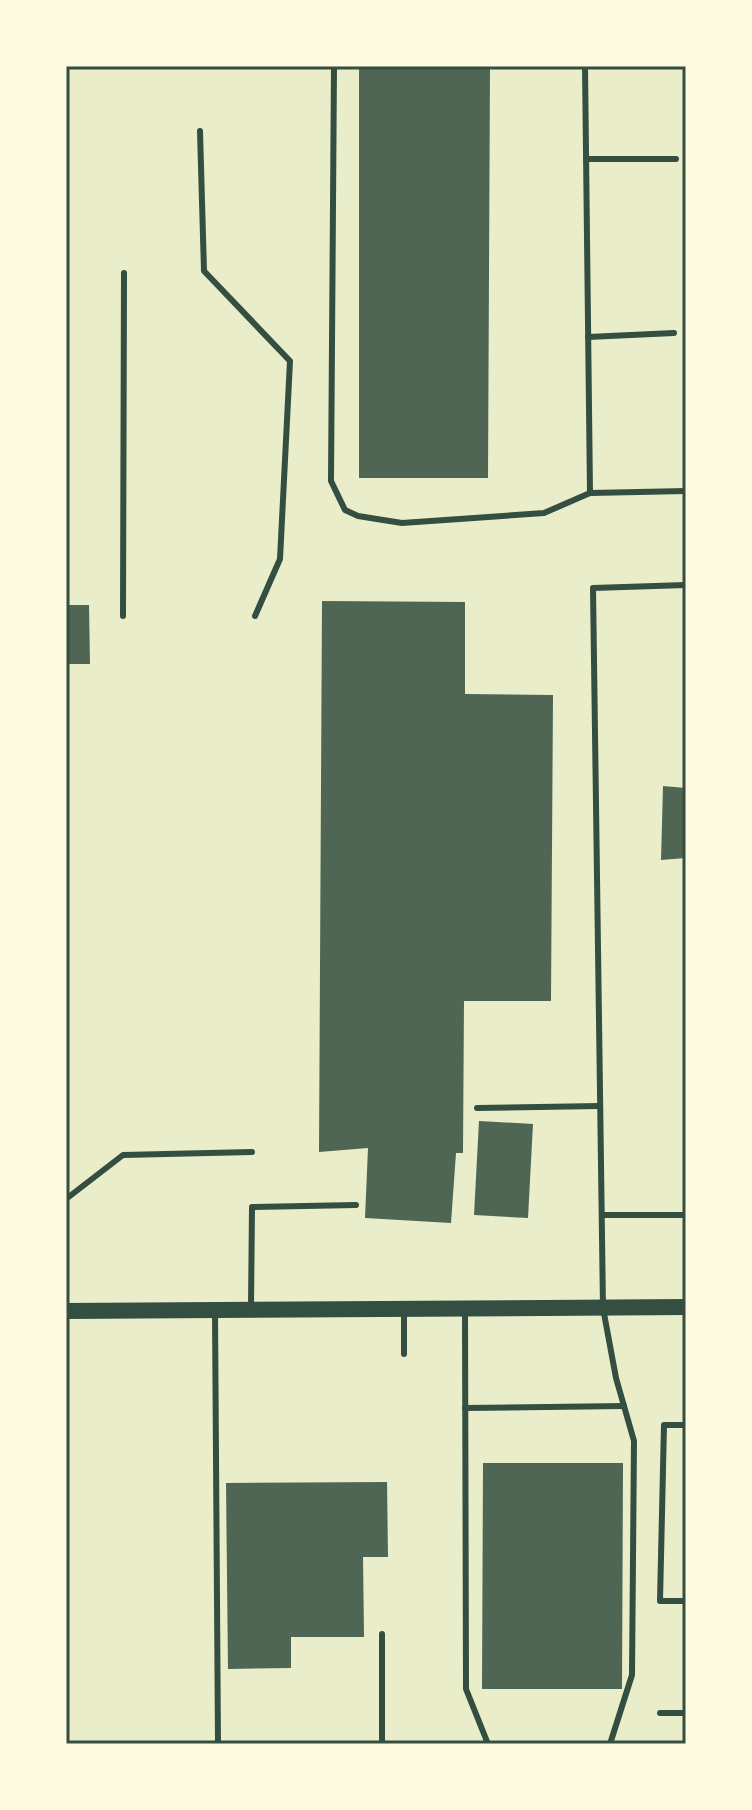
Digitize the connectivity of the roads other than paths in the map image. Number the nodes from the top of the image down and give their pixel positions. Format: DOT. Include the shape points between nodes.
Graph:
graph roads {
  1 [pos="334,66"];
  2 [pos="585,66"];
  3 [pos="200,131"];
  4 [pos="586,159"];
  5 [pos="676,159"];
  6 [pos="124,273"];
  7 [pos="674,333"];
  8 [pos="588,337"];
  9 [pos="686,491"];
  10 [pos="590,493"];
  11 [pos="686,585"];
  12 [pos="123,616"];
  13 [pos="255,616"];
  14 [pos="600,1106"];
  15 [pos="477,1108"];
  16 [pos="252,1152"];
  17 [pos="66,1199"];
  18 [pos="356,1205"];
  19 [pos="602,1215"];
  20 [pos="686,1215"];
  21 [pos="686,1307"];
  22 [pos="603,1308"];
  23 [pos="404,1309"];
  24 [pos="465,1309"];
  25 [pos="251,1310"];
  26 [pos="66,1311"];
  27 [pos="215,1311"];
  28 [pos="404,1354"];
  29 [pos="624,1406"];
  30 [pos="465,1408"];
  31 [pos="686,1425"];
  32 [pos="686,1601"];
  33 [pos="382,1634"];
  34 [pos="660,1713"];
  35 [pos="686,1713"];
  36 [pos="218,1744"];
  37 [pos="382,1744"];
  38 [pos="488,1744"];
  39 [pos="610,1744"];
  1 -- 10 [label="lane" via="331,481 345,510 402,523 544,513"];
  2 -- 4 [label="lane"];
  3 -- 13 [label="lane" via="204,271 290,361 280,559"];
  4 -- 5 [label="lane"];
  4 -- 8 [label="lane"];
  6 -- 12 [label="lane"];
  7 -- 8 [label="lane"];
  8 -- 10 [label="lane"];
  9 -- 10 [label="lane"];
  11 -- 14 [label="lane" via="593,588"];
  14 -- 15 [label="lane"];
  14 -- 19 [label="lane"];
  16 -- 17 [label="lane" via="123,1155"];
  18 -- 25 [label="lane" via="252,1207"];
  19 -- 20 [label="lane"];
  19 -- 22 [label="lane"];
  21 -- 22 [label="main road"];
  22 -- 24 [label="main road"];
  22 -- 29 [label="lane"];
  23 -- 24 [label="main road"];
  23 -- 25 [label="main road"];
  23 -- 28 [label="lane"];
  24 -- 30 [label="lane"];
  25 -- 27 [label="main road"];
  26 -- 27 [label="main road"];
  27 -- 36 [label="lane"];
  29 -- 30 [label="lane"];
  29 -- 39 [label="lane" via="634,1441 632,1675"];
  30 -- 38 [label="lane" via="466,1689"];
  31 -- 32 [label="lane" via="664,1425 660,1601"];
  33 -- 37 [label="lane"];
  34 -- 35 [label="lane"];
}
